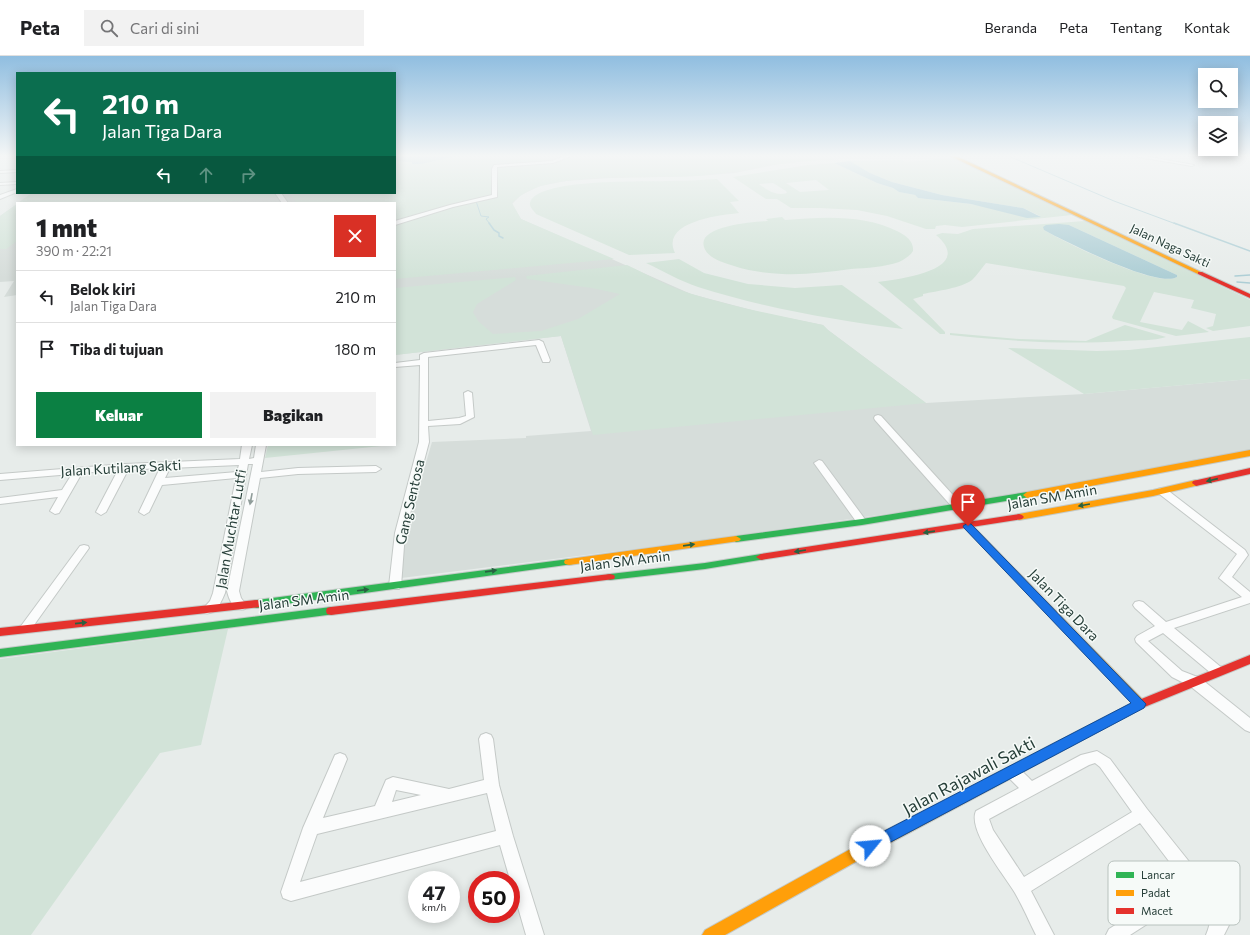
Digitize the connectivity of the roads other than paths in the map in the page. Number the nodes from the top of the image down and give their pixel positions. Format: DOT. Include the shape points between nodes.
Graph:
graph roads {
  1 [pos="495,196"];
  2 [pos="1039,196"];
  3 [pos="1047,196"];
  4 [pos="396,223"];
  5 [pos="1250,290"];
  6 [pos="1250,296"];
  7 [pos="546,360"];
  8 [pos="424,362"];
  9 [pos="396,365"];
  10 [pos="468,393"];
  11 [pos="878,418"];
  12 [pos="425,424"];
  13 [pos="247,446"];
  14 [pos="261,446"];
  15 [pos="1250,453"];
  16 [pos="258,461"];
  17 [pos="243,462"];
  18 [pos="819,463"];
  19 [pos="166,466"];
  20 [pos="126,467"];
  21 [pos="376,469"];
  22 [pos="79,470"];
  23 [pos="1250,471"];
  24 [pos="240,475"];
  25 [pos="256,475"];
  26 [pos="0,477"];
  27 [pos="1130,477"];
  28 [pos="158,482"];
  29 [pos="1158,492"];
  30 [pos="65,493"];
  31 [pos="0,502"];
  32 [pos="958,507"];
  33 [pos="55,511"];
  34 [pos="101,512"];
  35 [pos="144,512"];
  36 [pos="862,522"];
  37 [pos="968,526"];
  38 [pos="84,548"];
  39 [pos="395,586"];
  40 [pos="1250,598"];
  41 [pos="1139,605"];
  42 [pos="241,606"];
  43 [pos="208,610"];
  44 [pos="1164,628"];
  45 [pos="25,629"];
  46 [pos="0,632"];
  47 [pos="52,636"];
  48 [pos="0,653"];
  49 [pos="1250,659"];
  50 [pos="1217,671"];
  51 [pos="1195,682"];
  52 [pos="1140,704"];
  53 [pos="1250,726"];
  54 [pos="486,739"];
  55 [pos="340,759"];
  56 [pos="1012,772"];
  57 [pos="492,785"];
  58 [pos="1031,789"];
  59 [pos="450,795"];
  60 [pos="382,811"];
  61 [pos="1142,814"];
  62 [pos="311,828"];
  63 [pos="505,836"];
  64 [pos="1179,861"];
  65 [pos="1021,888"];
  66 [pos="1131,925"];
  67 [pos="1220,925"];
  68 [pos="535,935"];
  69 [pos="710,935"];
  70 [pos="1045,935"];
  71 [pos="1115,935"];
  72 [pos="1215,935"];
  1 -- 4 [label="street"];
  2 -- 6 [label="main road, Jalan Naga Sakti"];
  3 -- 5 [label="main road, Jalan Naga Sakti"];
  7 -- 8 [label="street" via="539,342 424,355"];
  8 -- 9 [label="street"];
  8 -- 12 [label="street, Gang Sentosa"];
  10 -- 12 [label="street" via="470,417 460,421"];
  11 -- 32 [label="street"];
  12 -- 39 [label="street, Gang Sentosa" via="424,442 400,532"];
  13 -- 17 [label="street, Jalan Muchtar Lutfi"];
  14 -- 16 [label="street, Jalan Muchtar Lutfi"];
  15 -- 27 [label="main road, Jalan SM Amin"];
  16 -- 17 [label="street, Jalan Kutilang Sakti"];
  16 -- 25 [label="street, Jalan Muchtar Lutfi"];
  17 -- 19 [label="street, Jalan Kutilang Sakti"];
  17 -- 24 [label="street, Jalan Muchtar Lutfi"];
  18 -- 36 [label="street"];
  19 -- 20 [label="street, Jalan Kutilang Sakti"];
  19 -- 28 [label="street"];
  20 -- 22 [label="street, Jalan Kutilang Sakti"];
  20 -- 34 [label="street"];
  21 -- 25 [label="street"];
  22 -- 26 [label="street, Jalan Kutilang Sakti"];
  22 -- 30 [label="street"];
  23 -- 29 [label="main road, Jalan SM Amin, one-way"];
  24 -- 28 [label="street"];
  24 -- 43 [label="street, Jalan Muchtar Lutfi" via="219,593 215,603"];
  25 -- 42 [label="street, Jalan Muchtar Lutfi, one-way" via="233,591"];
  27 -- 29 [label="main road"];
  27 -- 32 [label="main road, Jalan SM Amin"];
  28 -- 35 [label="street"];
  29 -- 37 [label="main road, Jalan SM Amin, one-way"];
  29 -- 40 [label="street" via="1241,552 1243,555 1225,578"];
  30 -- 31 [label="street"];
  30 -- 33 [label="street"];
  32 -- 36 [label="main road, Jalan SM Amin"];
  39 -- 36 [label="main road, Jalan SM Amin, one-way"];
  37 -- 47 [label="main road, Jalan SM Amin, one-way" via="705,566 440,597"];
  37 -- 52 [label="main road, Jalan Tiga Dara"];
  38 -- 45 [label="street"];
  42 -- 39 [label="main road, Jalan SM Amin, one-way"];
  40 -- 44 [label="street"];
  41 -- 44 [label="street"];
  42 -- 43 [label="main road, Jalan SM Amin"];
  47 -- 43 [label="main road, Jalan SM Amin, one-way"];
  44 -- 50 [label="street"];
  44 -- 51 [label="street" via="1142,638 1142,642 1177,674"];
  45 -- 46 [label="main road, Jalan SM Amin"];
  45 -- 47 [label="main road, Jalan SM Amin"];
  47 -- 48 [label="main road, Jalan SM Amin"];
  49 -- 50 [label="main road, Jalan Rajawali Sakti"];
  50 -- 51 [label="main road, Jalan Rajawali Sakti"];
  51 -- 52 [label="main road, Jalan Rajawali Sakti"];
  51 -- 53 [label="street"];
  52 -- 56 [label="main road, Jalan Rajawali Sakti"];
  54 -- 57 [label="street"];
  55 -- 62 [label="street"];
  56 -- 58 [label="street"];
  56 -- 69 [label="main road, Jalan Rajawali Sakti" via="870,846"];
  57 -- 59 [label="street"];
  57 -- 63 [label="street"];
  58 -- 61 [label="street" via="1086,759 1097,757 1105,763"];
  58 -- 65 [label="street" via="981,816 987,835"];
  59 -- 60 [label="street"];
  59 -- 60 [label="street" via="393,784"];
  60 -- 62 [label="street"];
  61 -- 64 [label="street"];
  61 -- 65 [label="street"];
  62 -- 63 [label="street" via="289,892 291,893"];
  63 -- 68 [label="street"];
  65 -- 70 [label="street"];
  66 -- 71 [label="street"];
  67 -- 72 [label="street"];
}
